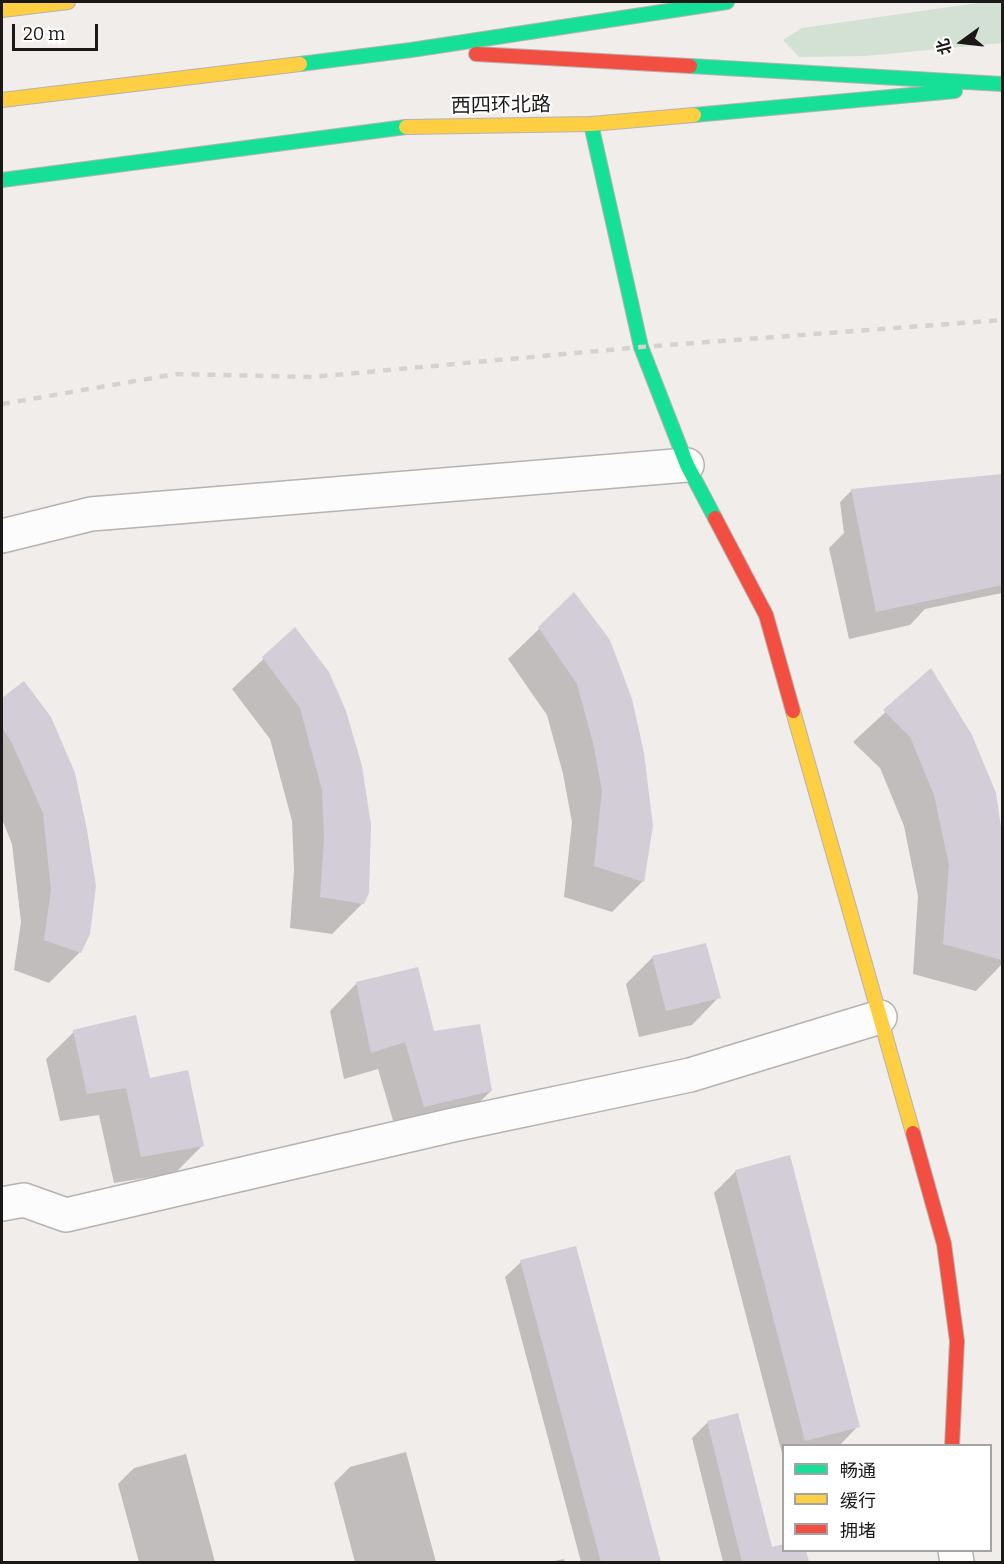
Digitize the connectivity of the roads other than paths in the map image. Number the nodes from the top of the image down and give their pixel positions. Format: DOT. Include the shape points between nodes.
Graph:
graph roads {
  1 [pos="68,2"];
  2 [pos="727,2"];
  3 [pos="2,10"];
  4 [pos="411,50"];
  5 [pos="1002,86"];
  6 [pos="2,100"];
  7 [pos="591,124"];
  8 [pos="2,180"];
  9 [pos="687,465"];
  10 [pos="2,536"];
  11 [pos="880,1017"];
  12 [pos="2,1204"];
  13 [pos="952,1444"];
  1 -- 3 [label="main road"];
  2 -- 4 [label="main road"];
  4 -- 5 [label="main road"];
  4 -- 6 [label="main road"];
  5 -- 7 [label="main road, 西四环北路"];
  7 -- 8 [label="main road, 西四环北路" via="400,127"];
  7 -- 9 [label="main road" via="641,347"];
  9 -- 10 [label="street" via="91,514"];
  9 -- 11 [label="main road" via="766,615"];
  11 -- 12 [label="street" via="690,1075 66,1215 24,1200"];
  11 -- 13 [label="main road" via="944,1244 957,1341"];
}
